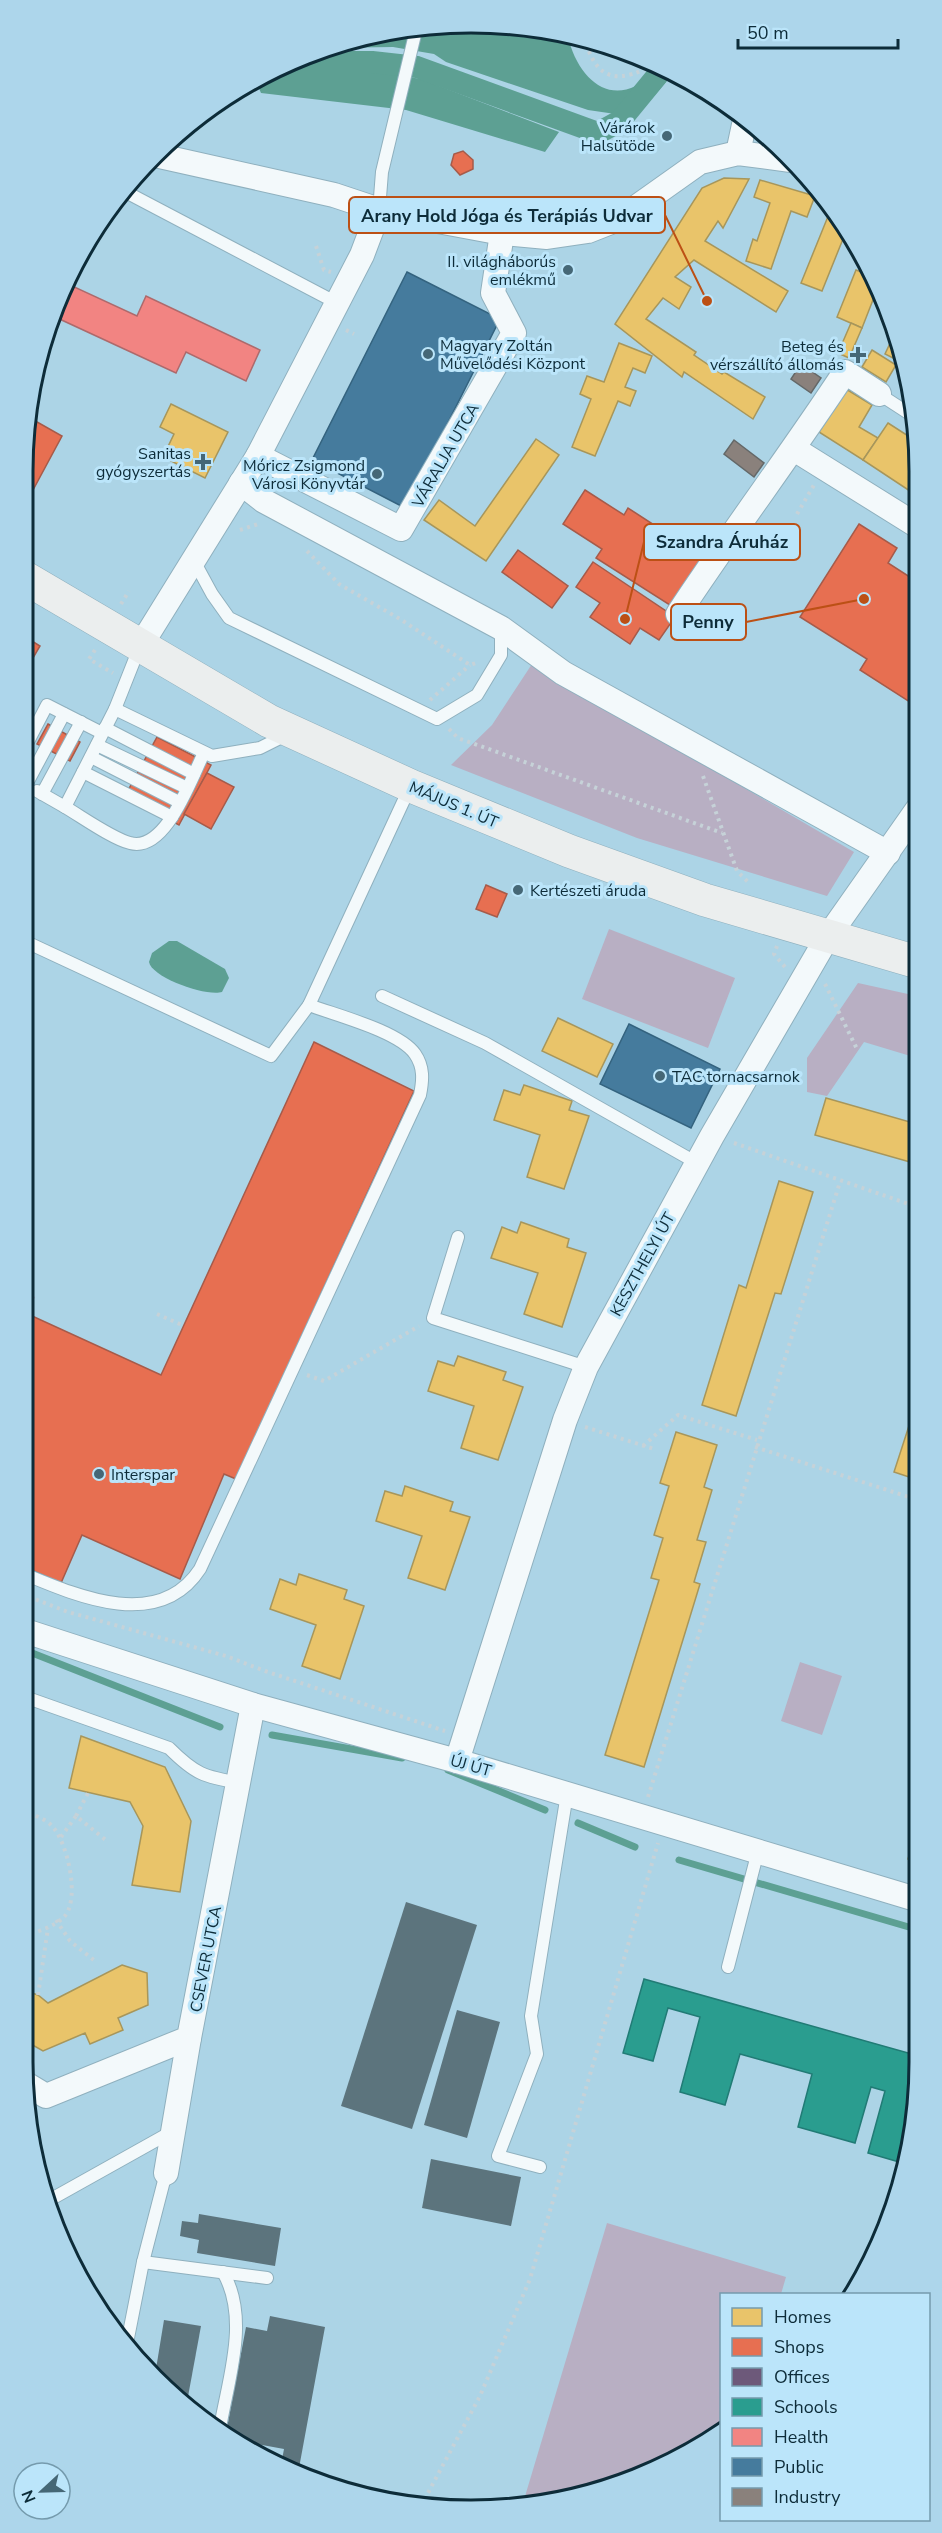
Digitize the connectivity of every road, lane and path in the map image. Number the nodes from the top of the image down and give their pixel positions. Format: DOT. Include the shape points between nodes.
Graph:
graph roads {
  1 [pos="414,37"];
  2 [pos="588,49"];
  3 [pos="645,69"];
  4 [pos="743,128"];
  5 [pos="738,153"];
  6 [pos="165,157"];
  7 [pos="778,158"];
  8 [pos="131,195"];
  9 [pos="379,210"];
  10 [pos="502,233"];
  11 [pos="337,303"];
  12 [pos="879,394"];
  13 [pos="905,411"];
  14 [pos="794,449"];
  15 [pos="258,456"];
  16 [pos="241,483"];
  17 [pos="812,488"];
  18 [pos="797,514"];
  19 [pos="909,521"];
  20 [pos="261,524"];
  21 [pos="235,532"];
  22 [pos="302,546"];
  23 [pos="193,559"];
  24 [pos="33,582"];
  25 [pos="678,614"];
  26 [pos="501,628"];
  27 [pos="141,645"];
  28 [pos="501,655"];
  29 [pos="470,665"];
  30 [pos="115,709"];
  31 [pos="64,714"];
  32 [pos="437,719"];
  33 [pos="81,723"];
  34 [pos="33,732"];
  35 [pos="293,732"];
  36 [pos="101,736"];
  37 [pos="204,753"];
  38 [pos="91,757"];
  39 [pos="33,768"];
  40 [pos="83,772"];
  41 [pos="701,773"];
  42 [pos="194,774"];
  43 [pos="411,786"];
  44 [pos="186,788"];
  45 [pos="33,789"];
  46 [pos="42,794"];
  47 [pos="179,802"];
  48 [pos="65,807"];
  49 [pos="172,817"];
  50 [pos="909,821"];
  51 [pos="722,833"];
  52 [pos="888,853"];
  53 [pos="756,886"];
  54 [pos="785,924"];
  55 [pos="827,938"];
  56 [pos="33,944"];
  57 [pos="909,960"];
  58 [pos="806,975"];
  59 [pos="382,996"];
  60 [pos="309,1005"];
  61 [pos="858,1051"];
  62 [pos="712,1136"];
  63 [pos="697,1163"];
  64 [pos="840,1182"];
  65 [pos="909,1204"];
  66 [pos="458,1238"];
  67 [pos="157,1314"];
  68 [pos="433,1318"];
  69 [pos="182,1325"];
  70 [pos="586,1367"];
  71 [pos="294,1371"];
  72 [pos="565,1420"];
  73 [pos="757,1440"];
  74 [pos="643,1446"];
  75 [pos="755,1447"];
  76 [pos="654,1449"];
  77 [pos="909,1497"];
  78 [pos="33,1578"];
  79 [pos="33,1598"];
  80 [pos="33,1634"];
  81 [pos="33,1700"];
  82 [pos="253,1705"];
  83 [pos="466,1736"];
  84 [pos="457,1761"];
  85 [pos="240,1783"];
  86 [pos="87,1793"];
  87 [pos="567,1794"];
  88 [pos="33,1815"];
  89 [pos="76,1816"];
  90 [pos="641,1818"];
  91 [pos="61,1837"];
  92 [pos="107,1841"];
  93 [pos="755,1862"];
  94 [pos="909,1898"];
  95 [pos="56,1920"];
  96 [pos="48,1927"];
  97 [pos="33,1933"];
  98 [pos="95,1961"];
  99 [pos="728,1967"];
  100 [pos="39,1995"];
  101 [pos="189,2038"];
  102 [pos="34,2095"];
  103 [pos="174,2130"];
  104 [pos="540,2167"];
  105 [pos="166,2173"];
  106 [pos="54,2197"];
  107 [pos="143,2262"];
  108 [pos="223,2272"];
  109 [pos="267,2278"];
  110 [pos="128,2334"];
  111 [pos="220,2421"];
  1 -- 9 [label="lane" via="382,172"];
  2 -- 3 [label="path" via="591,59 605,74 627,77"];
  4 -- 5 [label="street"];
  5 -- 7 [label="street"];
  5 -- 10 [label="street" via="700,162 621,218 588,231 547,237"];
  6 -- 9 [label="street" via="334,195"];
  8 -- 11 [label="lane"];
  9 -- 10 [label="street"];
  9 -- 11 [label="street" via="362,255"];
  10 -- 15 [label="street, VÁRALJA UTCA" via="492,293 514,333 401,529"];
  11 -- 15 [label="street"];
  12 -- 13 [label="lane"];
  12 -- 14 [label="street" via="845,372"];
  14 -- 19 [label="street"];
  14 -- 25 [label="street" via="740,519"];
  15 -- 16 [label="street"];
  16 -- 23 [label="street"];
  16 -- 26 [label="street" via="264,501"];
  17 -- 18 [label="path"];
  20 -- 21 [label="path"];
  22 -- 29 [label="path" via="339,584"];
  23 -- 27 [label="street"];
  23 -- 32 [label="lane" via="229,618"];
  24 -- 27 [label="main road, MÁJUS 1. ÚT"];
  26 -- 28 [label="lane"];
  26 -- 52 [label="street" via="563,673"];
  27 -- 30 [label="lane"];
  27 -- 35 [label="main road, MÁJUS 1. ÚT"];
  28 -- 29 [label="path"];
  28 -- 32 [label="lane" via="477,695"];
  29 -- 32 [label="path" via="428,702"];
  30 -- 36 [label="lane"];
  30 -- 37 [label="lane"];
  31 -- 33 [label="lane"];
  31 -- 34 [label="lane" via="47,705"];
  31 -- 39 [label="lane"];
  32 -- 51 [label="path" via="459,738"];
  33 -- 36 [label="lane"];
  33 -- 46 [label="lane"];
  35 -- 37 [label="lane" via="260,748 212,756"];
  35 -- 43 [label="main road, MÁJUS 1. ÚT"];
  36 -- 38 [label="lane"];
  36 -- 42 [label="lane"];
  36 -- 44 [label="lane"];
  37 -- 42 [label="lane"];
  38 -- 40 [label="lane"];
  38 -- 47 [label="lane"];
  40 -- 48 [label="lane"];
  40 -- 49 [label="lane"];
  41 -- 51 [label="path"];
  42 -- 44 [label="lane"];
  43 -- 54 [label="main road, MÁJUS 1. ÚT" via="569,851"];
  43 -- 60 [label="lane"];
  44 -- 47 [label="lane"];
  45 -- 46 [label="lane"];
  46 -- 48 [label="lane"];
  47 -- 49 [label="lane"];
  48 -- 49 [label="lane" via="130,844 146,843 158,836"];
  50 -- 52 [label="street, KESZTHELYI ÚT"];
  51 -- 53 [label="path" via="737,871 746,882"];
  52 -- 55 [label="street, KESZTHELYI ÚT"];
  54 -- 55 [label="main road, MÁJUS 1. ÚT"];
  54 -- 58 [label="path" via="774,954 781,965"];
  55 -- 57 [label="main road, MÁJUS 1. ÚT"];
  55 -- 58 [label="street, KESZTHELYI ÚT"];
  56 -- 60 [label="lane" via="271,1056"];
  58 -- 61 [label="path" via="826,984"];
  58 -- 62 [label="street, KESZTHELYI ÚT"];
  59 -- 63 [label="lane" via="485,1043"];
  60 -- 71 [label="lane" via="400,1041 415,1054 423,1080 420,1095"];
  62 -- 63 [label="street, KESZTHELYI ÚT"];
  62 -- 64 [label="path"];
  63 -- 70 [label="street, KESZTHELYI ÚT"];
  64 -- 65 [label="path"];
  64 -- 73 [label="path"];
  66 -- 68 [label="lane"];
  67 -- 69 [label="path"];
  68 -- 70 [label="lane"];
  68 -- 71 [label="path" via="324,1381"];
  70 -- 72 [label="street, KESZTHELYI ÚT"];
  71 -- 78 [label="lane" via="190,1586 158,1602 116,1603 71,1594"];
  72 -- 74 [label="path"];
  72 -- 83 [label="street, KESZTHELYI ÚT"];
  73 -- 74 [label="path" via="678,1415"];
  73 -- 75 [label="path"];
  74 -- 76 [label="path"];
  75 -- 77 [label="path"];
  75 -- 90 [label="path"];
  79 -- 83 [label="path" via="68,1612 226,1656"];
  80 -- 82 [label="street, ÚJ ÚT"];
  81 -- 85 [label="lane" via="169,1748 187,1766 206,1777"];
  82 -- 84 [label="street, ÚJ ÚT"];
  82 -- 85 [label="street, CSEVER UTCA"];
  83 -- 84 [label="street, KESZTHELYI ÚT"];
  84 -- 87 [label="street, ÚJ ÚT"];
  85 -- 101 [label="street, CSEVER UTCA"];
  86 -- 89 [label="path"];
  87 -- 90 [label="street, ÚJ ÚT"];
  87 -- 104 [label="lane" via="531,2016 537,2054 498,2156"];
  88 -- 91 [label="path" via="50,1823"];
  89 -- 91 [label="path"];
  89 -- 92 [label="path"];
  90 -- 93 [label="street, ÚJ ÚT"];
  91 -- 95 [label="path" via="71,1875 70,1904 64,1917"];
  93 -- 94 [label="street, ÚJ ÚT"];
  93 -- 99 [label="lane"];
  95 -- 96 [label="path"];
  95 -- 98 [label="path" via="70,1941"];
  96 -- 97 [label="path"];
  96 -- 100 [label="path"];
  101 -- 102 [label="street"];
  101 -- 103 [label="street, CSEVER UTCA"];
  103 -- 105 [label="street, CSEVER UTCA"];
  103 -- 106 [label="lane"];
  105 -- 107 [label="lane"];
  107 -- 108 [label="lane"];
  107 -- 110 [label="lane"];
  108 -- 109 [label="lane"];
  108 -- 111 [label="lane" via="237,2323"];
}
